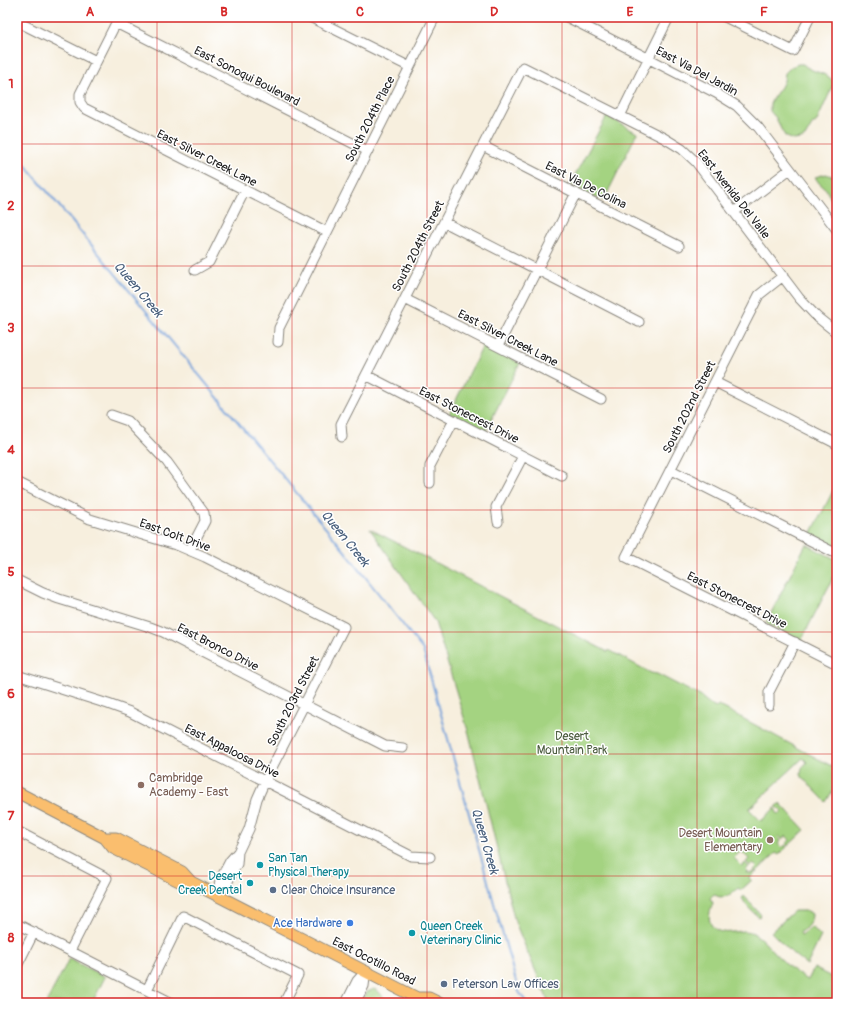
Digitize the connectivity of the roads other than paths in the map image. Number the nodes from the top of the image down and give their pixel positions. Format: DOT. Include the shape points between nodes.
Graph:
graph roads {
  1 [pos="310,17"];
  2 [pos="435,17"];
  3 [pos="567,17"];
  4 [pos="669,17"];
  5 [pos="725,17"];
  6 [pos="810,17"];
  7 [pos="117,20"];
  8 [pos="17,23"];
  9 [pos="648,58"];
  10 [pos="96,61"];
  11 [pos="410,67"];
  12 [pos="523,67"];
  13 [pos="620,116"];
  14 [pos="483,146"];
  15 [pos="368,151"];
  16 [pos="790,169"];
  17 [pos="245,190"];
  18 [pos="576,193"];
  19 [pos="734,212"];
  20 [pos="444,222"];
  21 [pos="837,230"];
  22 [pos="327,232"];
  23 [pos="679,246"];
  24 [pos="537,269"];
  25 [pos="195,270"];
  26 [pos="783,276"];
  27 [pos="405,299"];
  28 [pos="639,322"];
  29 [pos="837,333"];
  30 [pos="278,342"];
  31 [pos="498,346"];
  32 [pos="366,375"];
  33 [pos="715,382"];
  34 [pos="601,398"];
  35 [pos="111,415"];
  36 [pos="454,420"];
  37 [pos="342,437"];
  38 [pos="837,444"];
  39 [pos="523,456"];
  40 [pos="671,470"];
  41 [pos="562,476"];
  42 [pos="17,482"];
  43 [pos="430,483"];
  44 [pos="498,522"];
  45 [pos="190,550"];
  46 [pos="837,554"];
  47 [pos="626,557"];
  48 [pos="17,580"];
  49 [pos="344,628"];
  50 [pos="794,642"];
  51 [pos="837,664"];
  52 [pos="17,675"];
  53 [pos="304,705"];
  54 [pos="769,705"];
  55 [pos="403,748"];
  56 [pos="265,781"];
  57 [pos="17,792"];
  58 [pos="17,831"];
  59 [pos="430,858"];
  60 [pos="217,896"];
  61 [pos="17,924"];
  62 [pos="34,932"];
  63 [pos="70,951"];
  64 [pos="17,966"];
  65 [pos="366,971"];
  66 [pos="147,990"];
  67 [pos="419,1000"];
  68 [pos="172,1003"];
  69 [pos="284,1003"];
  70 [pos="346,1003"];
  71 [pos="355,1003"];
  72 [pos="439,1003"];
  1 -- 11 [label="street"];
  2 -- 11 [label="street, South 204th Place"];
  3 -- 9 [label="street, East Via Del Jardin"];
  4 -- 9 [label="street"];
  5 -- 6 [label="street" via="793,51"];
  7 -- 10 [label="street"];
  7 -- 15 [label="street, East Sonoqui Boulevard"];
  8 -- 10 [label="street"];
  9 -- 13 [label="street"];
  9 -- 16 [label="street, East Via Del Jardin" via="737,106 758,127"];
  10 -- 17 [label="street, East Silver Creek Lane" via="80,94 80,102 84,108"];
  11 -- 15 [label="street, South 204th Place"];
  12 -- 13 [label="street, East Avenida Del Valle"];
  12 -- 14 [label="street, South 204th Street"];
  13 -- 19 [label="street, East Avenida Del Valle" via="682,149 696,162"];
  14 -- 18 [label="street, East Via De Colina"];
  14 -- 20 [label="street, South 204th Street"];
  15 -- 22 [label="street, South 204th Place"];
  16 -- 19 [label="street"];
  16 -- 21 [label="street, East Via Del Jardin"];
  17 -- 22 [label="street, East Silver Creek Lane"];
  17 -- 25 [label="street" via="209,262"];
  18 -- 23 [label="street, East Via De Colina"];
  18 -- 24 [label="street"];
  19 -- 26 [label="street, East Avenida Del Valle"];
  20 -- 24 [label="street"];
  20 -- 27 [label="street, South 204th Street"];
  22 -- 30 [label="street, South 204th Place" via="279,328"];
  24 -- 28 [label="street"];
  24 -- 31 [label="street"];
  26 -- 29 [label="street, East Avenida Del Valle" via="817,317"];
  26 -- 33 [label="street, South 202nd Street" via="759,295"];
  27 -- 31 [label="street, East Silver Creek Lane"];
  27 -- 32 [label="street, South 204th Street"];
  31 -- 34 [label="street, East Silver Creek Lane"];
  32 -- 36 [label="street, East Stonecrest Drive"];
  32 -- 37 [label="street, South 204th Street" via="340,424"];
  33 -- 38 [label="street"];
  33 -- 40 [label="street, South 202nd Street"];
  35 -- 45 [label="street" via="128,421 167,462 204,513 205,521"];
  36 -- 39 [label="street, East Stonecrest Drive"];
  36 -- 43 [label="street" via="430,466"];
  39 -- 41 [label="street, East Stonecrest Drive"];
  39 -- 44 [label="street" via="496,507"];
  40 -- 46 [label="street"];
  40 -- 47 [label="street, South 202nd Street"];
  42 -- 45 [label="street, East Colt Drive" via="90,519"];
  45 -- 49 [label="street, East Colt Drive"];
  47 -- 50 [label="street, East Stonecrest Drive"];
  48 -- 53 [label="street, East Bronco Drive" via="59,599 163,632"];
  49 -- 53 [label="street, South 203rd Street"];
  50 -- 51 [label="street, East Stonecrest Drive"];
  50 -- 54 [label="street" via="769,692"];
  52 -- 56 [label="street, East Appaloosa Drive" via="130,712"];
  53 -- 55 [label="street, East Bronco Drive" via="385,746"];
  53 -- 56 [label="street, South 203rd Street"];
  56 -- 59 [label="street, East Appaloosa Drive" via="410,856"];
  56 -- 60 [label="street, South 203rd Street" via="249,829 220,880"];
  57 -- 60 [label="main road, East Ocotillo Road" via="105,838 116,838 182,872 191,882"];
  58 -- 63 [label="street" via="107,878"];
  60 -- 65 [label="main road, East Ocotillo Road"];
  61 -- 62 [label="street"];
  62 -- 63 [label="street"];
  62 -- 64 [label="street"];
  63 -- 66 [label="street"];
  65 -- 67 [label="main road, East Ocotillo Road"];
  65 -- 70 [label="street" via="357,981"];
  65 -- 71 [label="street" via="364,986"];
  66 -- 68 [label="street"];
  66 -- 69 [label="street" via="183,916 298,975"];
  67 -- 72 [label="main road, East Ocotillo Road" via="429,998"];
}
